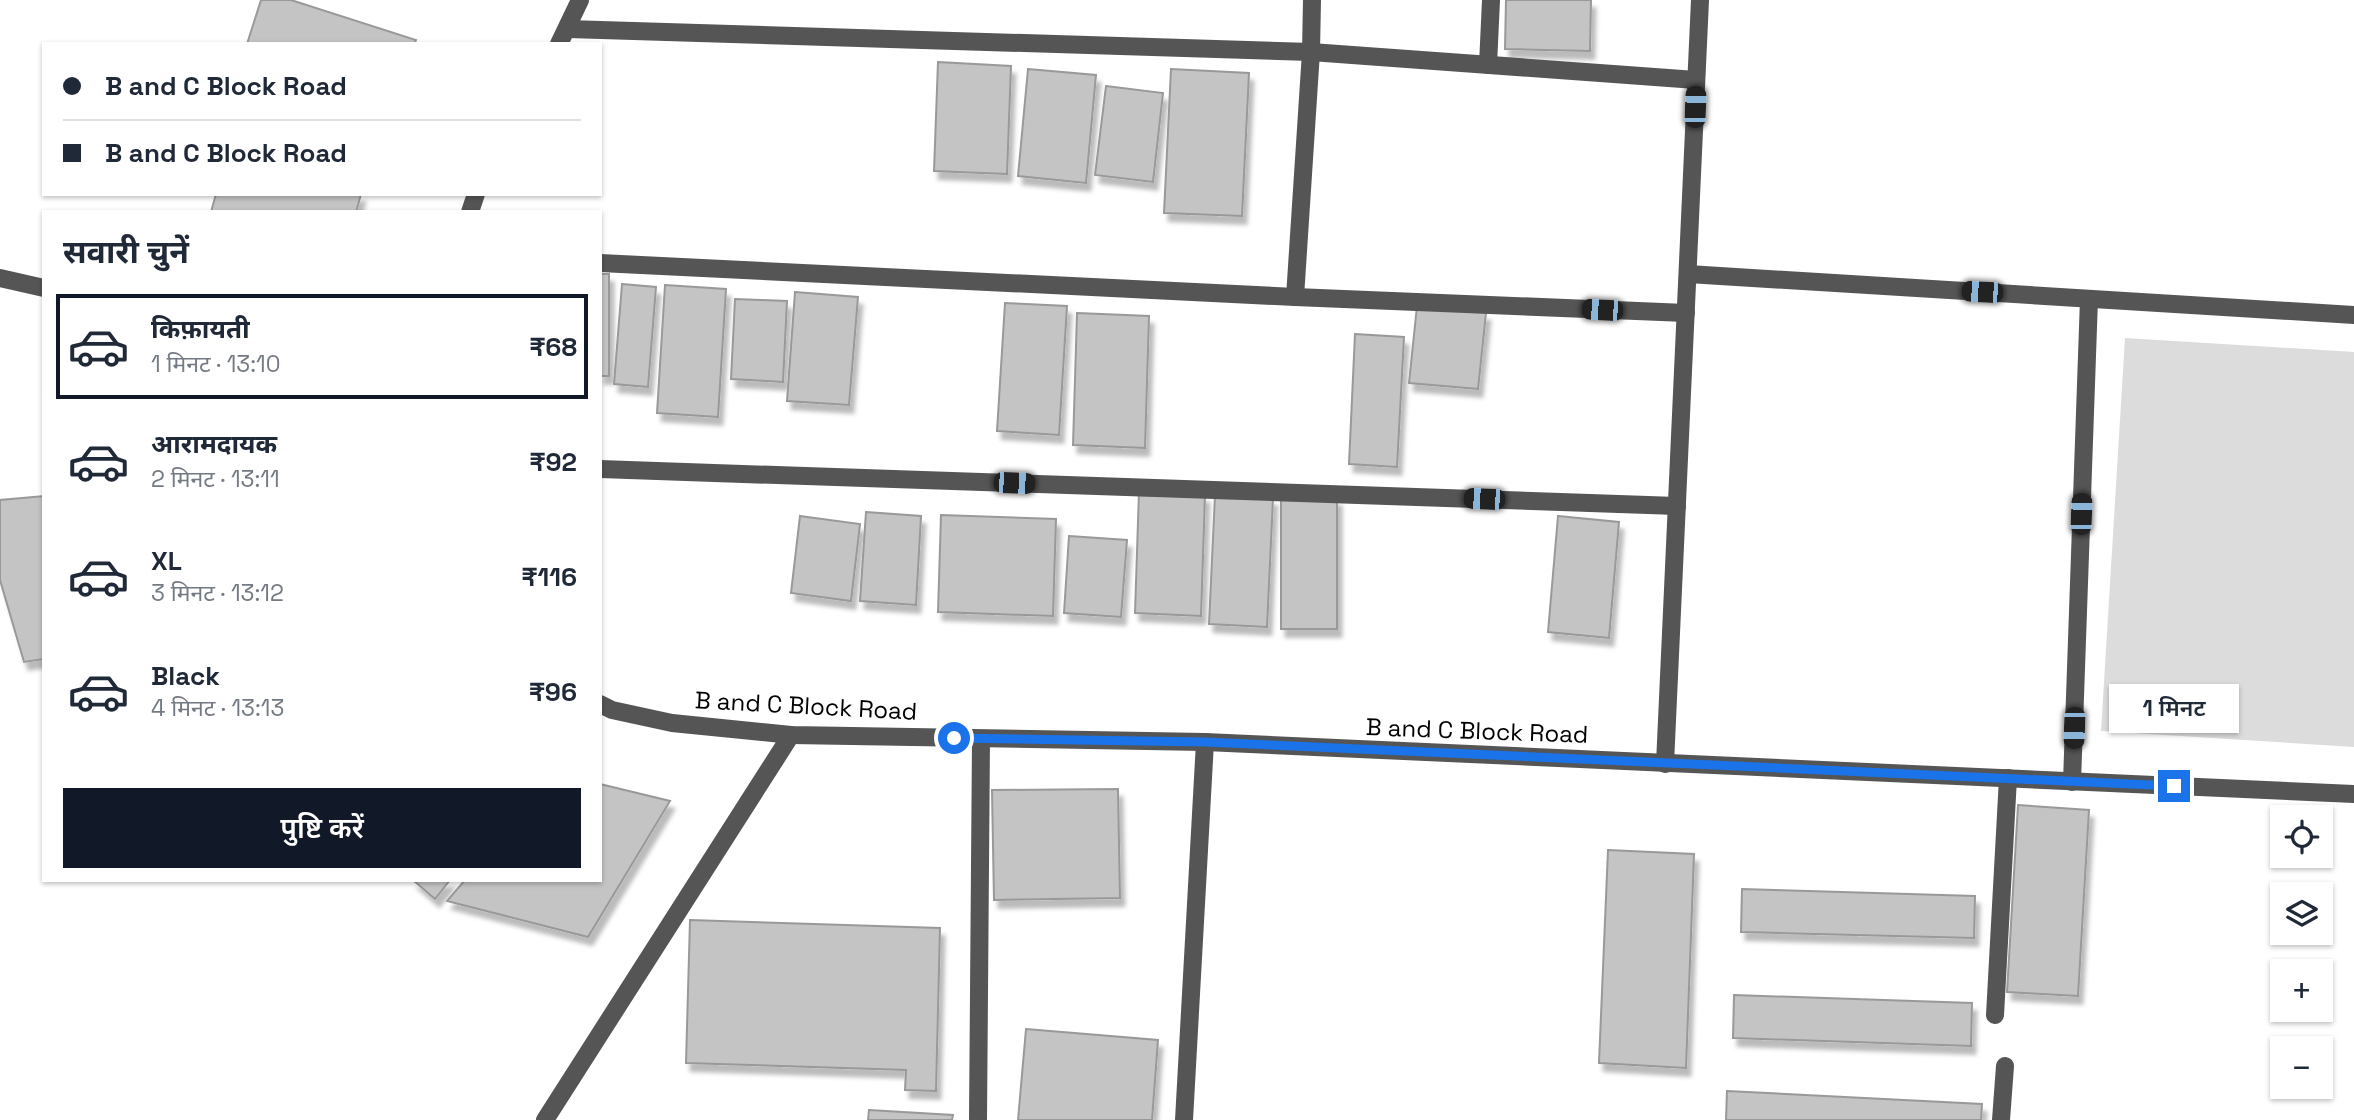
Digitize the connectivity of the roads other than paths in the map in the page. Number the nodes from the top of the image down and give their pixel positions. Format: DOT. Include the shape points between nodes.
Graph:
graph roads {
  1 [pos="580,0"];
  2 [pos="1312,0"];
  3 [pos="1491,0"];
  4 [pos="1700,0"];
  5 [pos="563,36"];
  6 [pos="1311,52"];
  7 [pos="1488,65"];
  8 [pos="1696,80"];
  9 [pos="602,263"];
  10 [pos="1688,274"];
  11 [pos="0,278"];
  12 [pos="42,288"];
  13 [pos="1295,297"];
  14 [pos="2089,299"];
  15 [pos="1686,313"];
  16 [pos="2354,316"];
  17 [pos="602,468"];
  18 [pos="1677,506"];
  19 [pos="602,705"];
  20 [pos="791,735"];
  21 [pos="981,738"];
  22 [pos="1205,742"];
  23 [pos="1665,764"];
  24 [pos="2008,778"];
  25 [pos="2072,782"];
  26 [pos="2354,794"];
  27 [pos="1995,1015"];
  28 [pos="2005,1066"];
  29 [pos="545,1120"];
  30 [pos="978,1120"];
  31 [pos="1184,1120"];
  32 [pos="2001,1120"];
  1 -- 5 [label="street"];
  2 -- 6 [label="street"];
  3 -- 7 [label="street"];
  4 -- 8 [label="street"];
  5 -- 6 [label="street"];
  6 -- 7 [label="street"];
  6 -- 13 [label="street"];
  7 -- 8 [label="street"];
  8 -- 10 [label="street"];
  9 -- 13 [label="street"];
  10 -- 14 [label="street"];
  10 -- 15 [label="street"];
  11 -- 12 [label="street"];
  13 -- 15 [label="street"];
  14 -- 16 [label="street"];
  14 -- 25 [label="street"];
  15 -- 18 [label="street"];
  17 -- 18 [label="street"];
  18 -- 23 [label="street"];
  19 -- 20 [label="street, B and C Block Road" via="672,723"];
  20 -- 21 [label="street, B and C Block Road"];
  20 -- 29 [label="street"];
  21 -- 22 [label="street, B and C Block Road"];
  21 -- 30 [label="street"];
  22 -- 23 [label="street, B and C Block Road"];
  22 -- 31 [label="street"];
  23 -- 24 [label="street, B and C Block Road"];
  24 -- 25 [label="street, B and C Block Road"];
  24 -- 27 [label="street"];
  25 -- 26 [label="street, B and C Block Road"];
  28 -- 32 [label="street"];
}
